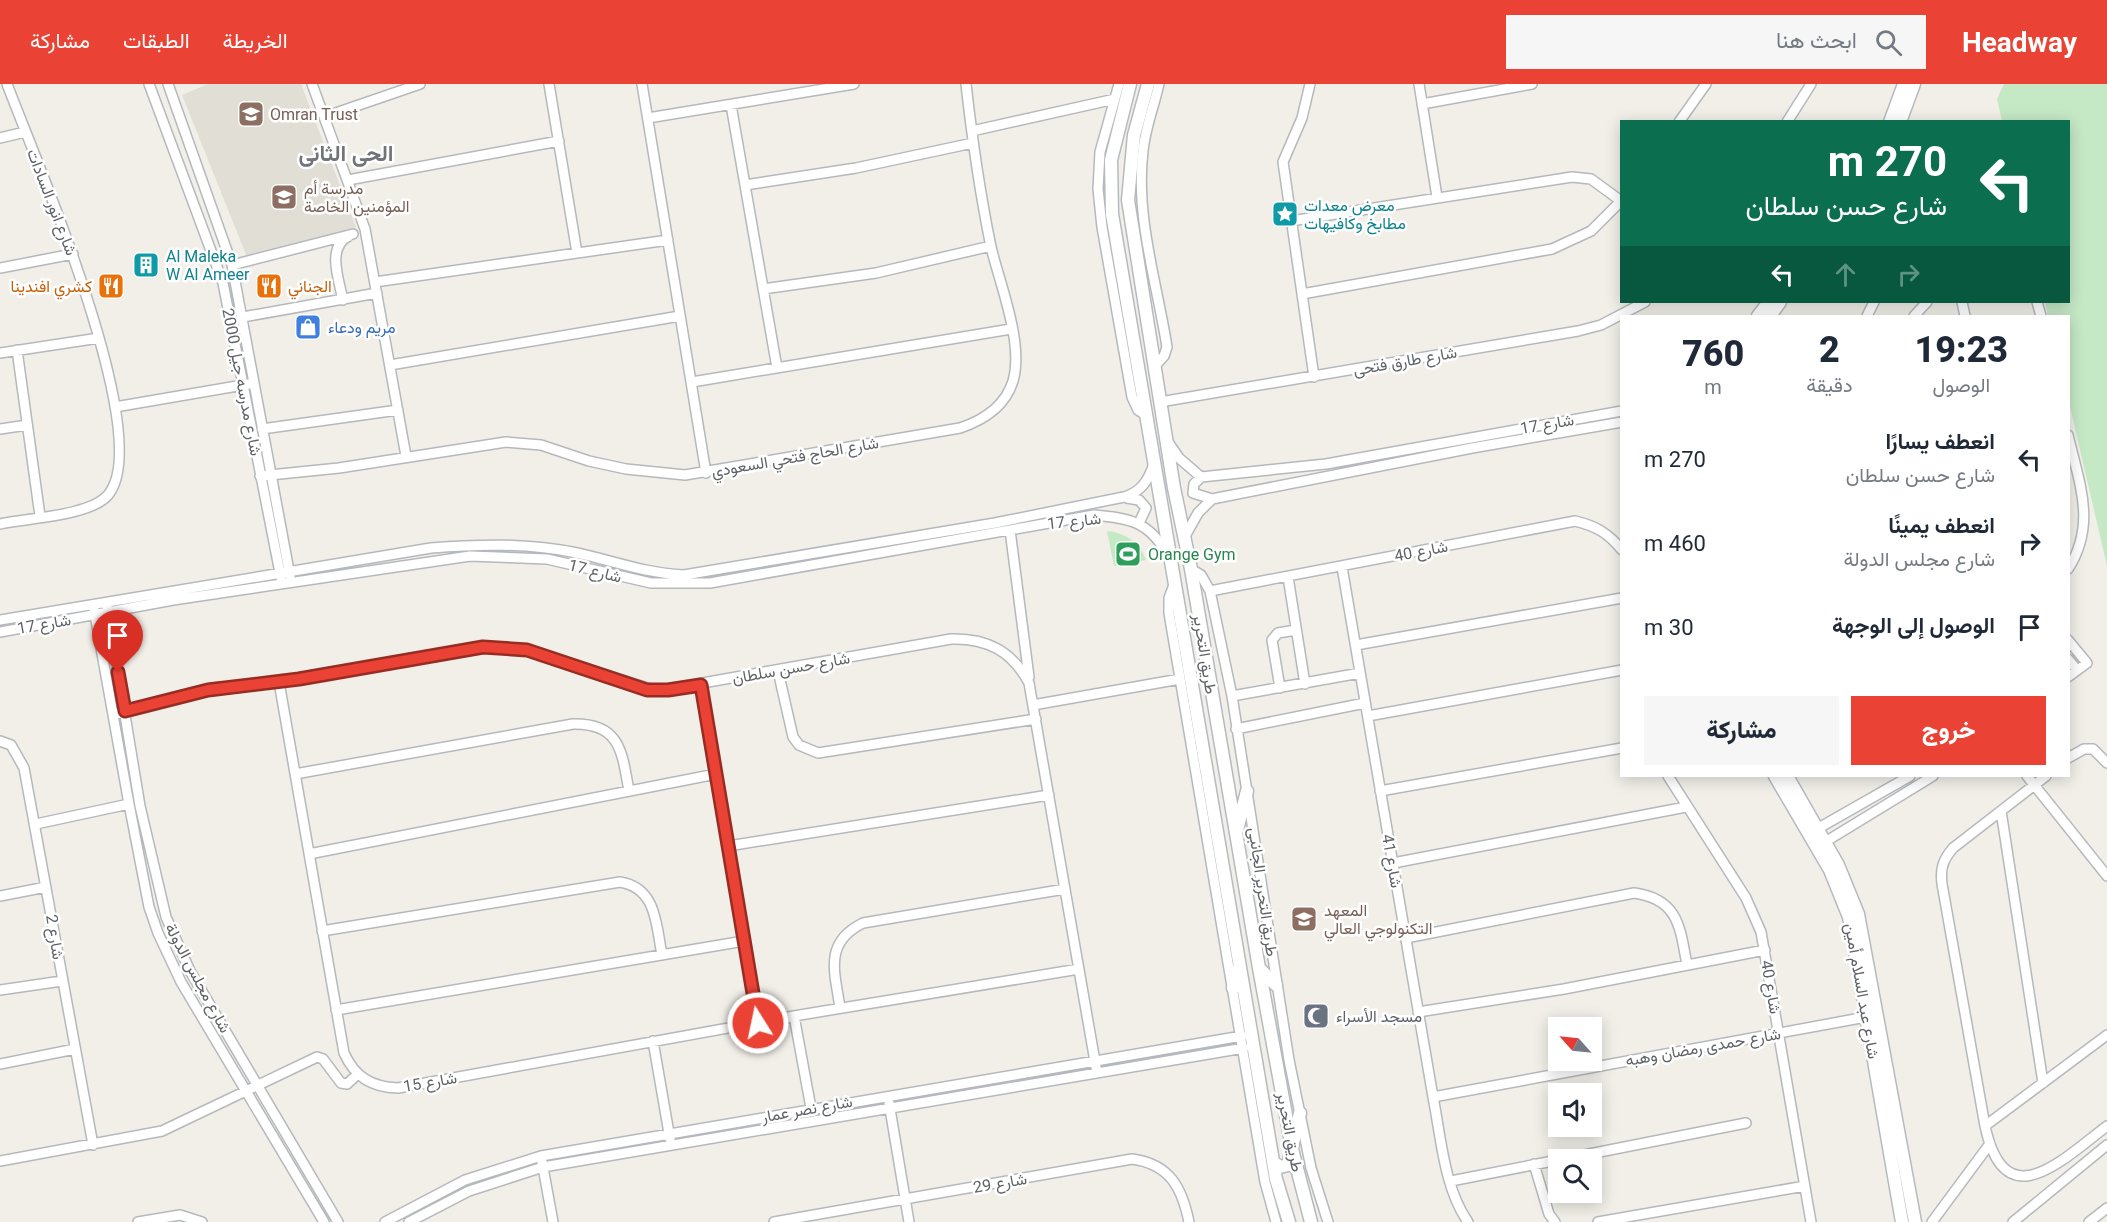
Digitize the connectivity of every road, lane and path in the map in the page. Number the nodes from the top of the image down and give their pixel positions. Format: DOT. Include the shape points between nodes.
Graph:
graph roads {
  1 [pos="7,84"];
  2 [pos="169,84"];
  3 [pos="312,84"];
  4 [pos="420,84"];
  5 [pos="549,84"];
  6 [pos="642,84"];
  7 [pos="854,84"];
  8 [pos="966,84"];
  9 [pos="1119,84"];
  10 [pos="1130,84"];
  11 [pos="1148,84"];
  12 [pos="1159,84"];
  13 [pos="1311,84"];
  14 [pos="1419,84"];
  15 [pos="1532,84"];
  16 [pos="1706,84"];
  17 [pos="1811,84"];
  18 [pos="1904,84"];
  19 [pos="1914,84"];
  20 [pos="149,86"];
  21 [pos="1114,99"];
  22 [pos="1422,104"];
  23 [pos="731,105"];
  24 [pos="324,117"];
  25 [pos="648,118"];
  26 [pos="1680,120"];
  27 [pos="1788,120"];
  28 [pos="1891,120"];
  29 [pos="1901,120"];
  30 [pos="972,131"];
  31 [pos="25,132"];
  32 [pos="0,138"];
  33 [pos="559,141"];
  34 [pos="973,143"];
  35 [pos="348,180"];
  36 [pos="745,185"];
  37 [pos="1437,197"];
  38 [pos="1620,199"];
  39 [pos="1620,201"];
  40 [pos="1291,221"];
  41 [pos="365,229"];
  42 [pos="353,234"];
  43 [pos="668,240"];
  44 [pos="991,246"];
  45 [pos="577,253"];
  46 [pos="73,254"];
  47 [pos="232,265"];
  48 [pos="0,268"];
  49 [pos="375,282"];
  50 [pos="763,289"];
  51 [pos="1142,290"];
  52 [pos="1125,291"];
  53 [pos="377,293"];
  54 [pos="1302,294"];
  55 [pos="343,300"];
  56 [pos="1643,303"];
  57 [pos="1768,303"];
  58 [pos="1925,303"];
  59 [pos="1622,315"];
  60 [pos="1759,315"];
  61 [pos="1915,315"];
  62 [pos="680,316"];
  63 [pos="1620,316"];
  64 [pos="243,317"];
  65 [pos="1145,318"];
  66 [pos="1131,322"];
  67 [pos="1011,329"];
  68 [pos="99,338"];
  69 [pos="17,350"];
  70 [pos="0,353"];
  71 [pos="390,365"];
  72 [pos="1154,367"];
  73 [pos="777,368"];
  74 [pos="1314,377"];
  75 [pos="692,382"];
  76 [pos="254,383"];
  77 [pos="243,385"];
  78 [pos="1160,402"];
  79 [pos="115,407"];
  80 [pos="398,410"];
  81 [pos="1620,411"];
  82 [pos="1147,416"];
  83 [pos="1620,422"];
  84 [pos="27,425"];
  85 [pos="0,429"];
  86 [pos="262,429"];
  87 [pos="1167,441"];
  88 [pos="2070,444"];
  89 [pos="406,456"];
  90 [pos="1154,462"];
  91 [pos="706,472"];
  92 [pos="265,475"];
  93 [pos="1201,477"];
  94 [pos="1124,497"];
  95 [pos="1212,499"];
  96 [pos="40,516"];
  97 [pos="1139,523"];
  98 [pos="0,524"];
  99 [pos="1010,530"];
  100 [pos="1184,538"];
  101 [pos="1620,548"];
  102 [pos="1171,562"];
  103 [pos="2070,565"];
  104 [pos="1342,567"];
  105 [pos="1191,568"];
  106 [pos="1288,577"];
  107 [pos="286,578"];
  108 [pos="1210,591"];
  109 [pos="1620,598"];
  110 [pos="106,602"];
  111 [pos="93,604"];
  112 [pos="108,613"];
  113 [pos="96,615"];
  114 [pos="0,620"];
  115 [pos="1296,630"];
  116 [pos="0,632"];
  117 [pos="2070,642"];
  118 [pos="1356,645"];
  119 [pos="2079,653"];
  120 [pos="2070,659"];
  121 [pos="2070,661"];
  122 [pos="1207,669"];
  123 [pos="1620,670"];
  124 [pos="2077,670"];
  125 [pos="778,671"];
  126 [pos="1360,673"];
  127 [pos="2070,675"];
  128 [pos="1185,677"];
  129 [pos="279,682"];
  130 [pos="1029,683"];
  131 [pos="1305,684"];
  132 [pos="701,685"];
  133 [pos="1280,688"];
  134 [pos="1232,696"];
  135 [pos="1213,701"];
  136 [pos="1365,703"];
  137 [pos="1033,705"];
  138 [pos="1196,709"];
  139 [pos="125,711"];
  140 [pos="115,714"];
  141 [pos="1368,716"];
  142 [pos="1036,719"];
  143 [pos="1236,729"];
  144 [pos="0,741"];
  145 [pos="1620,748"];
  146 [pos="2070,757"];
  147 [pos="2107,763"];
  148 [pos="295,774"];
  149 [pos="716,774"];
  150 [pos="1669,777"];
  151 [pos="1776,777"];
  152 [pos="1788,777"];
  153 [pos="1908,777"];
  154 [pos="1931,777"];
  155 [pos="2028,777"];
  156 [pos="2045,777"];
  157 [pos="2035,785"];
  158 [pos="629,791"];
  159 [pos="1380,791"];
  160 [pos="1247,792"];
  161 [pos="1049,795"];
  162 [pos="1201,795"];
  163 [pos="129,804"];
  164 [pos="1686,807"];
  165 [pos="2001,811"];
  166 [pos="1214,812"];
  167 [pos="36,824"];
  168 [pos="1817,829"];
  169 [pos="1236,834"];
  170 [pos="1825,842"];
  171 [pos="728,846"];
  172 [pos="309,854"];
  173 [pos="1393,863"];
  174 [pos="2107,876"];
  175 [pos="46,887"];
  176 [pos="1065,889"];
  177 [pos="0,896"];
  178 [pos="322,931"];
  179 [pos="1406,938"];
  180 [pos="744,941"];
  181 [pos="1765,950"];
  182 [pos="662,955"];
  183 [pos="1687,965"];
  184 [pos="1240,967"];
  185 [pos="1259,968"];
  186 [pos="1079,969"];
  187 [pos="62,981"];
  188 [pos="1276,985"];
  189 [pos="1233,988"];
  190 [pos="0,990"];
  191 [pos="840,1008"];
  192 [pos="336,1010"];
  193 [pos="1418,1012"];
  194 [pos="794,1016"];
  195 [pos="1866,1017"];
  196 [pos="758,1023"];
  197 [pos="1779,1033"];
  198 [pos="2107,1035"];
  199 [pos="1242,1036"];
  200 [pos="653,1041"];
  201 [pos="1244,1048"];
  202 [pos="75,1049"];
  203 [pos="1095,1061"];
  204 [pos="0,1064"];
  205 [pos="1097,1073"];
  206 [pos="358,1074"];
  207 [pos="2043,1083"];
  208 [pos="257,1085"];
  209 [pos="247,1090"];
  210 [pos="887,1096"];
  211 [pos="1433,1097"];
  212 [pos="1257,1101"];
  213 [pos="811,1108"];
  214 [pos="890,1109"];
  215 [pos="1300,1113"];
  216 [pos="1890,1115"];
  217 [pos="1746,1123"];
  218 [pos="1985,1126"];
  219 [pos="2107,1126"];
  220 [pos="669,1134"];
  221 [pos="93,1145"];
  222 [pos="1989,1145"];
  223 [pos="2107,1145"];
  224 [pos="672,1147"];
  225 [pos="1602,1151"];
  226 [pos="1293,1153"];
  227 [pos="1897,1155"];
  228 [pos="541,1156"];
  229 [pos="0,1161"];
  230 [pos="1273,1162"];
  231 [pos="1548,1162"];
  232 [pos="1534,1164"];
  233 [pos="543,1167"];
  234 [pos="1451,1182"];
  235 [pos="1805,1186"];
  236 [pos="1302,1195"];
  237 [pos="1280,1199"];
  238 [pos="905,1200"];
  239 [pos="2105,1214"];
  240 [pos="822,1218"];
  241 [pos="138,1222"];
  242 [pos="202,1222"];
  243 [pos="324,1222"];
  244 [pos="338,1222"];
  245 [pos="385,1222"];
  246 [pos="409,1222"];
  247 [pos="553,1222"];
  248 [pos="774,1222"];
  249 [pos="909,1222"];
  250 [pos="1189,1222"];
  251 [pos="1276,1222"];
  252 [pos="1289,1222"];
  253 [pos="1311,1222"];
  254 [pos="1328,1222"];
  255 [pos="1468,1222"];
  256 [pos="1555,1222"];
  257 [pos="1598,1222"];
  258 [pos="1811,1222"];
  259 [pos="1902,1222"];
  260 [pos="1915,1222"];
  261 [pos="1932,1222"];
  262 [pos="2013,1222"];
  263 [pos="2089,1222"];
  1 -- 31 [label="street, شارع انور السادات"];
  2 -- 20 [label="street"];
  2 -- 47 [label="street, شارع مدرسه جيل 2000"];
  3 -- 24 [label="street"];
  4 -- 24 [label="street"];
  5 -- 33 [label="street"];
  6 -- 25 [label="street"];
  7 -- 23 [label="street"];
  8 -- 30 [label="street, شارع الحاج فتحي السعودي"];
  9 -- 21 [label="street"];
  10 -- 52 [label="street, طريق التحرير" via="1110,175 1112,214"];
  11 -- 51 [label="street, طريق التحرير" via="1134,135 1128,178"];
  12 -- 72 [label="street" via="1141,174 1143,211 1167,347"];
  13 -- 40 [label="street" via="1302,118 1283,162"];
  14 -- 22 [label="street"];
  15 -- 22 [label="street"];
  16 -- 26 [label="street"];
  17 -- 27 [label="street"];
  18 -- 28 [label="street"];
  19 -- 29 [label="street"];
  20 -- 77 [label="street, شارع مدرسه جيل 2000" via="223,283"];
  21 -- 30 [label="street"];
  21 -- 82 [label="street" via="1100,152 1099,208 1132,397 1138,410"];
  22 -- 37 [label="street"];
  23 -- 25 [label="street"];
  23 -- 36 [label="street"];
  24 -- 35 [label="street"];
  25 -- 43 [label="street"];
  30 -- 34 [label="street, شارع الحاج فتحي السعودي"];
  31 -- 32 [label="street"];
  31 -- 46 [label="street, شارع انور السادات"];
  33 -- 35 [label="street"];
  33 -- 45 [label="street"];
  34 -- 36 [label="street" via="856,168"];
  34 -- 44 [label="street, شارع الحاج فتحي السعودي"];
  35 -- 41 [label="street"];
  36 -- 50 [label="street"];
  37 -- 38 [label="street" via="1572,177 1591,179"];
  37 -- 40 [label="street"];
  39 -- 54 [label="street" via="1591,231 1552,249"];
  40 -- 54 [label="street"];
  41 -- 42 [label="street"];
  41 -- 49 [label="street"];
  42 -- 47 [label="street"];
  42 -- 55 [label="street" via="338,244 335,253"];
  43 -- 45 [label="street"];
  43 -- 62 [label="street"];
  44 -- 50 [label="street" via="876,273"];
  44 -- 67 [label="street, شارع الحاج فتحي السعودي"];
  45 -- 49 [label="street"];
  46 -- 48 [label="street"];
  46 -- 68 [label="street, شارع انور السادات"];
  47 -- 64 [label="street, شارع مدرسه جيل 2000"];
  49 -- 53 [label="street"];
  50 -- 73 [label="street"];
  51 -- 52 [label="street" via="1132,296"];
  51 -- 65 [label="street, طريق التحرير"];
  52 -- 66 [label="street, طريق التحرير"];
  53 -- 55 [label="street"];
  53 -- 71 [label="street"];
  54 -- 74 [label="street"];
  55 -- 64 [label="street"];
  56 -- 59 [label="street, شارع طارق فتحى"];
  57 -- 60 [label="street"];
  58 -- 61 [label="street"];
  62 -- 71 [label="street"];
  62 -- 75 [label="street"];
  63 -- 74 [label="street, شارع طارق فتحى" via="1578,332"];
  64 -- 76 [label="street, شارع مدرسه جيل 2000"];
  65 -- 66 [label="street" via="1137,317"];
  65 -- 72 [label="street, طريق التحرير"];
  66 -- 82 [label="street, طريق التحرير"];
  67 -- 73 [label="street"];
  67 -- 91 [label="street, شارع الحاج فتحي السعودي" via="1016,365 1012,383 1004,399 977,422"];
  68 -- 69 [label="street"];
  68 -- 79 [label="street, شارع انور السادات"];
  69 -- 70 [label="street"];
  69 -- 84 [label="street"];
  71 -- 80 [label="street"];
  72 -- 78 [label="street, طريق التحرير"];
  73 -- 75 [label="street"];
  74 -- 78 [label="street, شارع طارق فتحى"];
  75 -- 91 [label="street"];
  76 -- 77 [label="street"];
  76 -- 86 [label="street, شارع مدرسه جيل 2000"];
  77 -- 79 [label="street"];
  77 -- 92 [label="street, شارع مدرسه جيل 2000"];
  78 -- 87 [label="street, طريق التحرير"];
  79 -- 96 [label="street, شارع انور السادات" via="119,466 117,481 108,496 82,511"];
  80 -- 86 [label="street"];
  80 -- 89 [label="street"];
  81 -- 93 [label="street, شارع 17" via="1326,464"];
  82 -- 90 [label="street, طريق التحرير"];
  83 -- 95 [label="street, شارع 17"];
  84 -- 85 [label="street"];
  84 -- 96 [label="street"];
  86 -- 92 [label="street, شارع مدرسه جيل 2000"];
  87 -- 93 [label="street"];
  87 -- 100 [label="street, طريق التحرير"];
  88 -- 103 [label="street" via="2086,516 2084,536"];
  89 -- 91 [label="street, شارع الحاج فتحي السعودي" via="524,442 626,469 685,475"];
  89 -- 92 [label="street, شارع الحاج فتحي السعودي"];
  90 -- 94 [label="street, شارع 17" via="1142,486 1135,494"];
  90 -- 102 [label="street, طريق التحرير"];
  92 -- 107 [label="street, شارع مدرسه جيل 2000"];
  93 -- 95 [label="street" via="1194,484 1193,493"];
  94 -- 97 [label="street" via="1144,504 1145,512"];
  94 -- 107 [label="street, شارع 17" via="995,523 684,575 637,570 577,554 490,544 430,548"];
  95 -- 100 [label="street" via="1198,513"];
  96 -- 98 [label="street"];
  97 -- 99 [label="street, شارع 17" via="1094,515"];
  97 -- 102 [label="street" via="1162,545"];
  99 -- 107 [label="street, شارع 17" via="710,583 651,583 585,567 509,556 432,560"];
  99 -- 130 [label="street"];
  100 -- 105 [label="street, طريق التحرير"];
  101 -- 104 [label="street, شارع 40" via="1594,526 1575,521"];
  102 -- 128 [label="street, طريق التحرير"];
  104 -- 106 [label="street, شارع 40"];
  104 -- 118 [label="street, شارع 41"];
  105 -- 108 [label="street, طريق التحرير الجانبى" via="1201,575"];
  105 -- 122 [label="street, طريق التحرير"];
  106 -- 108 [label="street, شارع 40"];
  106 -- 115 [label="street"];
  107 -- 110 [label="street, شارع 17"];
  107 -- 112 [label="street, شارع 17"];
  108 -- 134 [label="street, طريق التحرير الجانبى"];
  109 -- 118 [label="street"];
  110 -- 111 [label="street, شارع 17"];
  110 -- 112 [label="street, شارع مجلس الدولة"];
  111 -- 113 [label="street, شارع مجلس الدولة"];
  111 -- 114 [label="street, شارع 17"];
  112 -- 113 [label="street, شارع 17"];
  112 -- 139 [label="street, شارع مجلس الدولة"];
  113 -- 116 [label="street, شارع 17"];
  113 -- 140 [label="street, شارع مجلس الدولة"];
  115 -- 131 [label="street"];
  115 -- 133 [label="street" via="1278,633 1272,640"];
  117 -- 119 [label="street"];
  118 -- 126 [label="street, شارع 41"];
  119 -- 120 [label="street"];
  119 -- 124 [label="street" via="2087,663"];
  121 -- 124 [label="street"];
  122 -- 128 [label="street" via="1201,677"];
  122 -- 135 [label="street, طريق التحرير"];
  123 -- 141 [label="street"];
  124 -- 127 [label="street"];
  125 -- 130 [label="street, شارع حسن سلطان" via="967,638 998,647 1022,669"];
  125 -- 132 [label="street, شارع حسن سلطان"];
  125 -- 142 [label="street" via="793,737 799,745 818,753"];
  126 -- 131 [label="street"];
  126 -- 136 [label="street, شارع 41"];
  128 -- 137 [label="street"];
  128 -- 138 [label="street, طريق التحرير"];
  128 -- 162 [label="street"];
  129 -- 132 [label="street, شارع حسن سلطان" via="483,647 505,647 548,656 647,690"];
  129 -- 139 [label="street, شارع حسن سلطان" via="208,690"];
  129 -- 148 [label="street"];
  130 -- 137 [label="street, شارع حسن سلطان"];
  131 -- 133 [label="street"];
  132 -- 149 [label="street"];
  133 -- 134 [label="street"];
  134 -- 143 [label="street, طريق التحرير الجانبى"];
  135 -- 138 [label="street" via="1205,701"];
  135 -- 169 [label="street, طريق التحرير"];
  136 -- 141 [label="street, شارع 41"];
  136 -- 143 [label="street"];
  137 -- 142 [label="street, شارع حسن سلطان"];
  138 -- 166 [label="street, طريق التحرير"];
  139 -- 140 [label="street, شارع حسن سلطان"];
  139 -- 208 [label="street, شارع مجلس الدولة" via="140,806 166,917 190,970"];
  140 -- 163 [label="street, شارع مجلس الدولة"];
  141 -- 159 [label="street, شارع 41"];
  142 -- 161 [label="street, شارع حسن سلطان"];
  143 -- 160 [label="street, طريق التحرير الجانبى"];
  144 -- 167 [label="street, شارع 2" via="11,745 19,757"];
  145 -- 159 [label="street"];
  146 -- 147 [label="street" via="2093,749"];
  148 -- 158 [label="street" via="587,724 607,732 621,748"];
  148 -- 172 [label="street"];
  149 -- 158 [label="street"];
  149 -- 171 [label="street"];
  150 -- 164 [label="street, شارع 40"];
  151 -- 195 [label="street, شارع عبد السلام أمين" via="1840,893 1855,942"];
  152 -- 168 [label="street, شارع عبد السلام أمين"];
  153 -- 168 [label="street"];
  154 -- 170 [label="street"];
  155 -- 157 [label="street"];
  156 -- 157 [label="street"];
  157 -- 165 [label="street"];
  157 -- 174 [label="street"];
  158 -- 172 [label="street"];
  159 -- 173 [label="street, شارع 41"];
  160 -- 169 [label="street"];
  160 -- 188 [label="street, طريق التحرير الجانبى"];
  161 -- 171 [label="street"];
  161 -- 176 [label="street, شارع حسن سلطان"];
  162 -- 166 [label="street"];
  162 -- 189 [label="street"];
  163 -- 167 [label="street"];
  163 -- 209 [label="street, شارع مجلس الدولة" via="149,907 158,933 181,982"];
  164 -- 173 [label="street"];
  164 -- 181 [label="street, شارع 40" via="1746,898"];
  165 -- 207 [label="street"];
  165 -- 218 [label="street" via="1953,848 1940,871"];
  166 -- 184 [label="street, طريق التحرير"];
  167 -- 175 [label="street, شارع 2"];
  168 -- 170 [label="street, شارع عبد السلام أمين"];
  169 -- 185 [label="street, طريق التحرير"];
  170 -- 216 [label="street, شارع عبد السلام أمين" via="1849,889 1860,923"];
  171 -- 180 [label="street"];
  172 -- 178 [label="street"];
  173 -- 179 [label="street, شارع 41"];
  175 -- 177 [label="street"];
  175 -- 187 [label="street, شارع 2"];
  176 -- 186 [label="street, شارع حسن سلطان"];
  176 -- 191 [label="street" via="863,923 851,929 841,939 834,958"];
  178 -- 182 [label="street" via="620,882 640,888 651,902"];
  178 -- 192 [label="street"];
  179 -- 183 [label="street" via="1634,893 1658,899 1675,916"];
  179 -- 193 [label="street, شارع 41"];
  180 -- 182 [label="street"];
  180 -- 196 [label="street"];
  181 -- 183 [label="street"];
  181 -- 197 [label="street, شارع 40"];
  182 -- 192 [label="street"];
  183 -- 193 [label="street"];
  184 -- 189 [label="street"];
  184 -- 212 [label="street, طريق التحرير"];
  185 -- 188 [label="street"];
  185 -- 226 [label="street, طريق التحرير"];
  186 -- 191 [label="street, شارع 15"];
  186 -- 203 [label="street, شارع حسن سلطان"];
  187 -- 190 [label="street"];
  187 -- 202 [label="street, شارع 2"];
  188 -- 215 [label="street, طريق التحرير الجانبى"];
  189 -- 199 [label="street"];
  191 -- 194 [label="street, شارع 15"];
  192 -- 206 [label="street" via="344,1053"];
  193 -- 211 [label="street, شارع 41"];
  194 -- 196 [label="street, شارع 15"];
  194 -- 213 [label="street"];
  195 -- 197 [label="street, شارع حمدى رمضان وهبه"];
  195 -- 216 [label="street, شارع عبد السلام أمين"];
  196 -- 200 [label="street, شارع 15"];
  197 -- 211 [label="street, شارع حمدى رمضان وهبه"];
  197 -- 235 [label="street, شارع 40"];
  198 -- 207 [label="street"];
  199 -- 201 [label="street"];
  199 -- 203 [label="street, شارع نصر عمار"];
  200 -- 206 [label="street, شارع 15" via="398,1088 371,1084"];
  200 -- 220 [label="street"];
  201 -- 205 [label="street, شارع نصر عمار"];
  201 -- 212 [label="street"];
  202 -- 204 [label="street"];
  202 -- 221 [label="street, شارع 2"];
  203 -- 205 [label="street, شارع حسن سلطان"];
  203 -- 210 [label="street, شارع نصر عمار"];
  205 -- 214 [label="street, شارع نصر عمار"];
  206 -- 208 [label="street" via="347,1084 341,1083 323,1059 317,1057"];
  207 -- 218 [label="street"];
  208 -- 209 [label="street"];
  208 -- 244 [label="street, شارع مجلس الدولة"];
  209 -- 221 [label="street" via="162,1131"];
  209 -- 243 [label="street, شارع مجلس الدولة"];
  210 -- 213 [label="street, شارع نصر عمار"];
  210 -- 214 [label="street"];
  211 -- 234 [label="street, شارع 41"];
  212 -- 230 [label="street, طريق التحرير"];
  212 -- 251 [label="street" via="1265,1182"];
  213 -- 220 [label="street, شارع نصر عمار"];
  214 -- 224 [label="street, شارع نصر عمار"];
  214 -- 238 [label="street"];
  215 -- 226 [label="street"];
  215 -- 254 [label="street, طريق التحرير الجانبى" via="1311,1168"];
  216 -- 227 [label="street, شارع عبد السلام أمين"];
  217 -- 225 [label="street"];
  218 -- 222 [label="street"];
  219 -- 222 [label="street" via="2036,1176 2020,1176 2006,1170"];
  220 -- 224 [label="street"];
  220 -- 228 [label="street, شارع نصر عمار"];
  221 -- 229 [label="street"];
  222 -- 261 [label="street"];
  223 -- 262 [label="street"];
  224 -- 233 [label="street, شارع نصر عمار"];
  226 -- 230 [label="street" via="1285,1167 1277,1167"];
  226 -- 236 [label="street, طريق التحرير"];
  227 -- 259 [label="street, شارع عبد السلام أمين"];
  227 -- 260 [label="street, شارع عبد السلام أمين"];
  228 -- 233 [label="street"];
  228 -- 245 [label="street, شارع نصر عمار" via="465,1180"];
  230 -- 237 [label="street, طريق التحرير"];
  231 -- 232 [label="street"];
  232 -- 234 [label="street"];
  232 -- 256 [label="street"];
  233 -- 246 [label="street, شارع نصر عمار" via="469,1191"];
  233 -- 247 [label="street"];
  234 -- 255 [label="street, شارع 41"];
  235 -- 257 [label="street"];
  235 -- 258 [label="street, شارع 40"];
  236 -- 237 [label="street" via="1287,1191"];
  236 -- 253 [label="street, طريق التحرير"];
  237 -- 252 [label="street, طريق التحرير"];
  238 -- 240 [label="street, شارع 29"];
  238 -- 249 [label="street"];
  238 -- 250 [label="street, شارع 29" via="1132,1159 1153,1164 1172,1178 1184,1198"];
  239 -- 263 [label="street"];
  240 -- 248 [label="street, شارع 29"];
  241 -- 242 [label="street" via="180,1215"];
}
